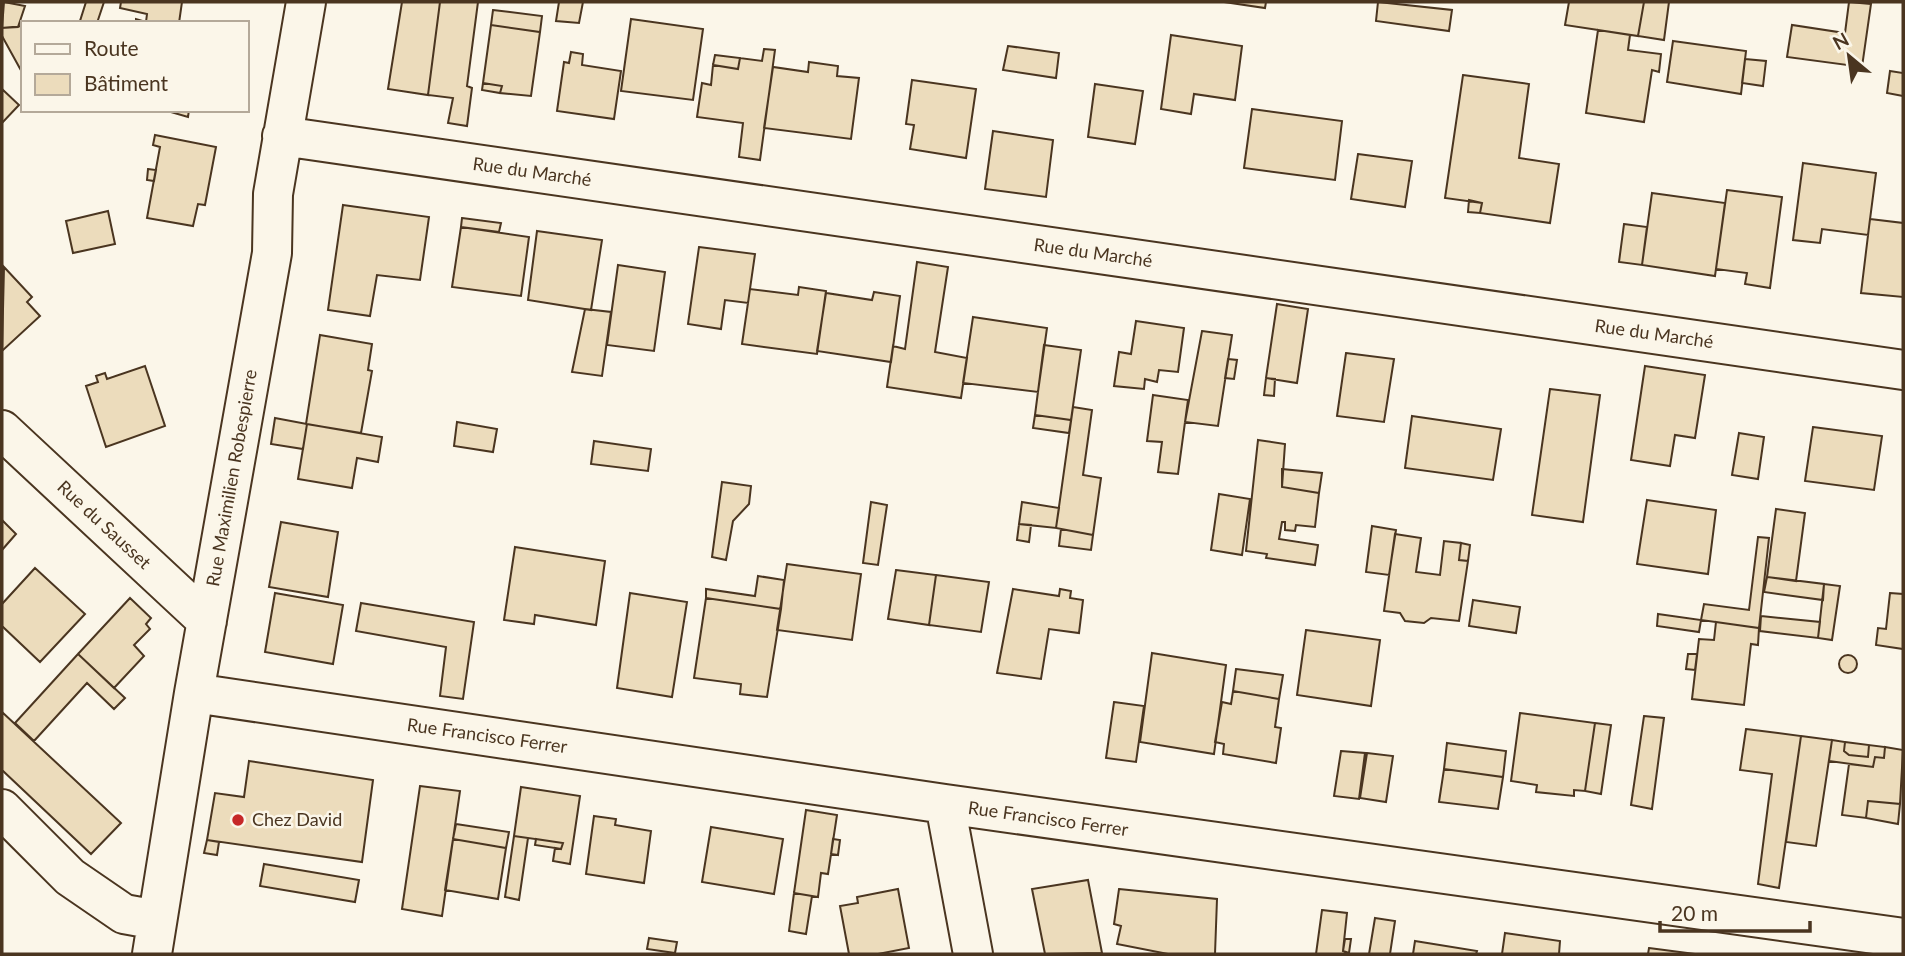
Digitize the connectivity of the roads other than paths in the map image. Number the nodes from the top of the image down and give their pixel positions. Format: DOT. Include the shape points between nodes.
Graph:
graph roads {
  1 [pos="306,2"];
  2 [pos="282,136"];
  3 [pos="1903,370"];
  4 [pos="2,430"];
  5 [pos="207,621"];
  6 [pos="194,693"];
  7 [pos="945,804"];
  8 [pos="2,809"];
  9 [pos="155,937"];
  10 [pos="1903,937"];
  11 [pos="973,954"];
  1 -- 2 [label="street, Rue Maximilien Robespierre"];
  2 -- 3 [label="street, Rue du Marché"];
  2 -- 5 [label="street, Rue Maximilien Robespierre" via="272,194 272,253"];
  4 -- 5 [label="street, Rue du Sausset"];
  5 -- 6 [label="street, Rue Maximilien Robespierre"];
  6 -- 7 [label="street, Rue Francisco Ferrer"];
  6 -- 9 [label="street, Rue Maximilien Robespierre"];
  7 -- 10 [label="street, Rue Francisco Ferrer"];
  7 -- 11 [label="street"];
  8 -- 9 [label="street" via="70,877"];
}
